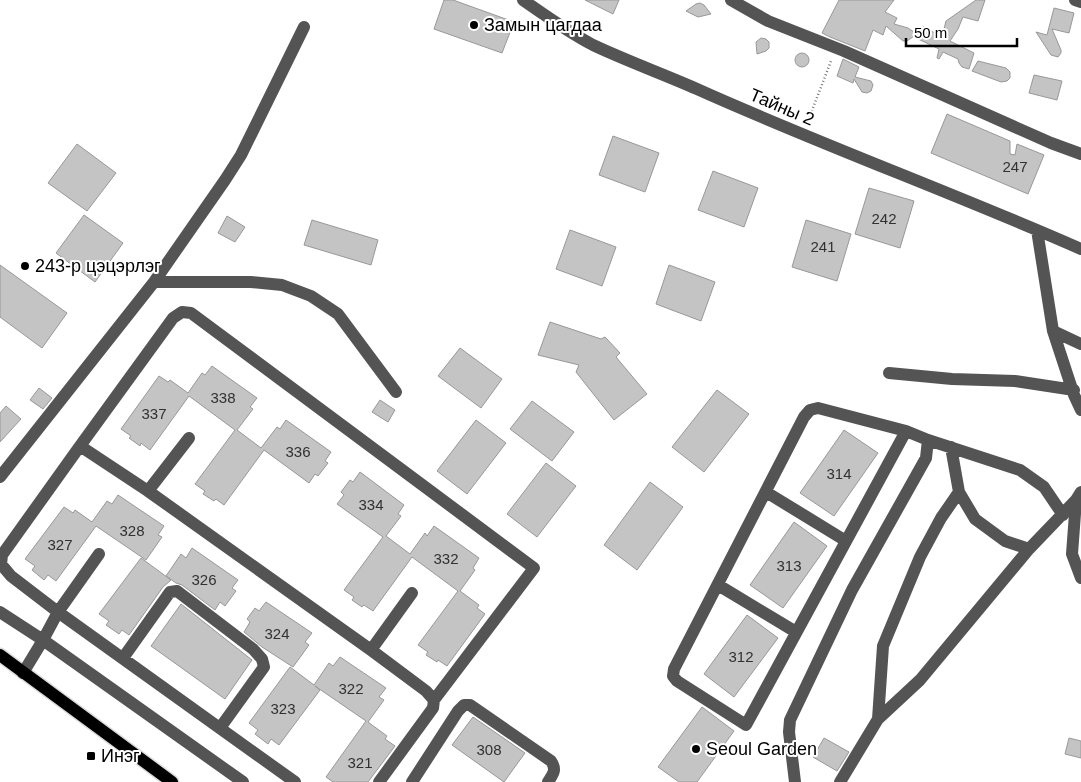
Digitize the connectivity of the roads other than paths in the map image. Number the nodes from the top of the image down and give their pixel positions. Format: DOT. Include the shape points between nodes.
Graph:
graph roads {
  1 [pos="523,0"];
  2 [pos="731,0"];
  3 [pos="1074,0"];
  4 [pos="1081,2"];
  5 [pos="304,27"];
  6 [pos="1081,154"];
  7 [pos="1037,230"];
  8 [pos="1081,250"];
  9 [pos="154,282"];
  10 [pos="1053,331"];
  11 [pos="1081,344"];
  12 [pos="889,373"];
  13 [pos="1074,390"];
  14 [pos="396,392"];
  15 [pos="1081,410"];
  16 [pos="906,431"];
  17 [pos="189,438"];
  18 [pos="928,440"];
  19 [pos="80,446"];
  20 [pos="951,447"];
  21 [pos="0,477"];
  22 [pos="148,491"];
  23 [pos="766,492"];
  24 [pos="959,492"];
  25 [pos="1078,496"];
  26 [pos="1063,515"];
  27 [pos="846,541"];
  28 [pos="1029,549"];
  29 [pos="99,554"];
  30 [pos="1081,578"];
  31 [pos="718,585"];
  32 [pos="412,593"];
  33 [pos="0,612"];
  34 [pos="58,612"];
  35 [pos="796,632"];
  36 [pos="43,640"];
  37 [pos="372,650"];
  38 [pos="0,655"];
  39 [pos="123,658"];
  40 [pos="23,673"];
  41 [pos="434,700"];
  42 [pos="878,719"];
  43 [pos="220,728"];
  44 [pos="172,782"];
  45 [pos="243,782"];
  46 [pos="295,782"];
  47 [pos="379,782"];
  48 [pos="412,782"];
  49 [pos="548,782"];
  50 [pos="795,782"];
  51 [pos="840,782"];
  1 -- 7 [label="street, Тайны 2" via="591,44"];
  2 -- 6 [label="street" via="768,20"];
  3 -- 4 [label="street"];
  5 -- 9 [label="street" via="241,155"];
  7 -- 8 [label="street, Тайны 2"];
  7 -- 10 [label="street"];
  9 -- 14 [label="street" via="251,282 282,285 311,296 338,314"];
  9 -- 21 [label="street"];
  10 -- 11 [label="street"];
  10 -- 13 [label="street"];
  12 -- 13 [label="street"];
  13 -- 15 [label="street"];
  16 -- 18 [label="street"];
  16 -- 23 [label="street" via="818,408 810,410"];
  16 -- 27 [label="street"];
  17 -- 22 [label="street"];
  18 -- 20 [label="street"];
  18 -- 50 [label="street" via="926,458 852,590 790,720"];
  19 -- 22 [label="street"];
  19 -- 34 [label="street" via="2,554 1,564 11,576"];
  19 -- 41 [label="street" via="173,318 182,312 191,313 534,568"];
  20 -- 24 [label="street"];
  20 -- 26 [label="street" via="1020,470 1044,487"];
  22 -- 37 [label="street"];
  23 -- 27 [label="street"];
  23 -- 31 [label="street"];
  24 -- 28 [label="street" via="975,519 1005,541"];
  24 -- 42 [label="street" via="920,556 883,646"];
  25 -- 26 [label="street"];
  25 -- 30 [label="street" via="1072,554"];
  26 -- 28 [label="street"];
  27 -- 35 [label="street"];
  28 -- 42 [label="street" via="920,680"];
  29 -- 34 [label="street"];
  31 -- 35 [label="street"];
  31 -- 35 [label="street" via="673,676 677,682 746,725"];
  32 -- 37 [label="street"];
  33 -- 36 [label="street"];
  34 -- 36 [label="street"];
  34 -- 39 [label="street"];
  36 -- 40 [label="street"];
  36 -- 45 [label="street"];
  37 -- 41 [label="street"];
  38 -- 40 [label="main road"];
  39 -- 43 [label="street"];
  39 -- 43 [label="street" via="170,592 177,591 262,659 264,667"];
  40 -- 44 [label="main road"];
  41 -- 47 [label="street" via="433,708"];
  42 -- 51 [label="street"];
  43 -- 46 [label="street"];
  48 -- 49 [label="street" via="464,705 470,705 551,761 555,772"];
}
